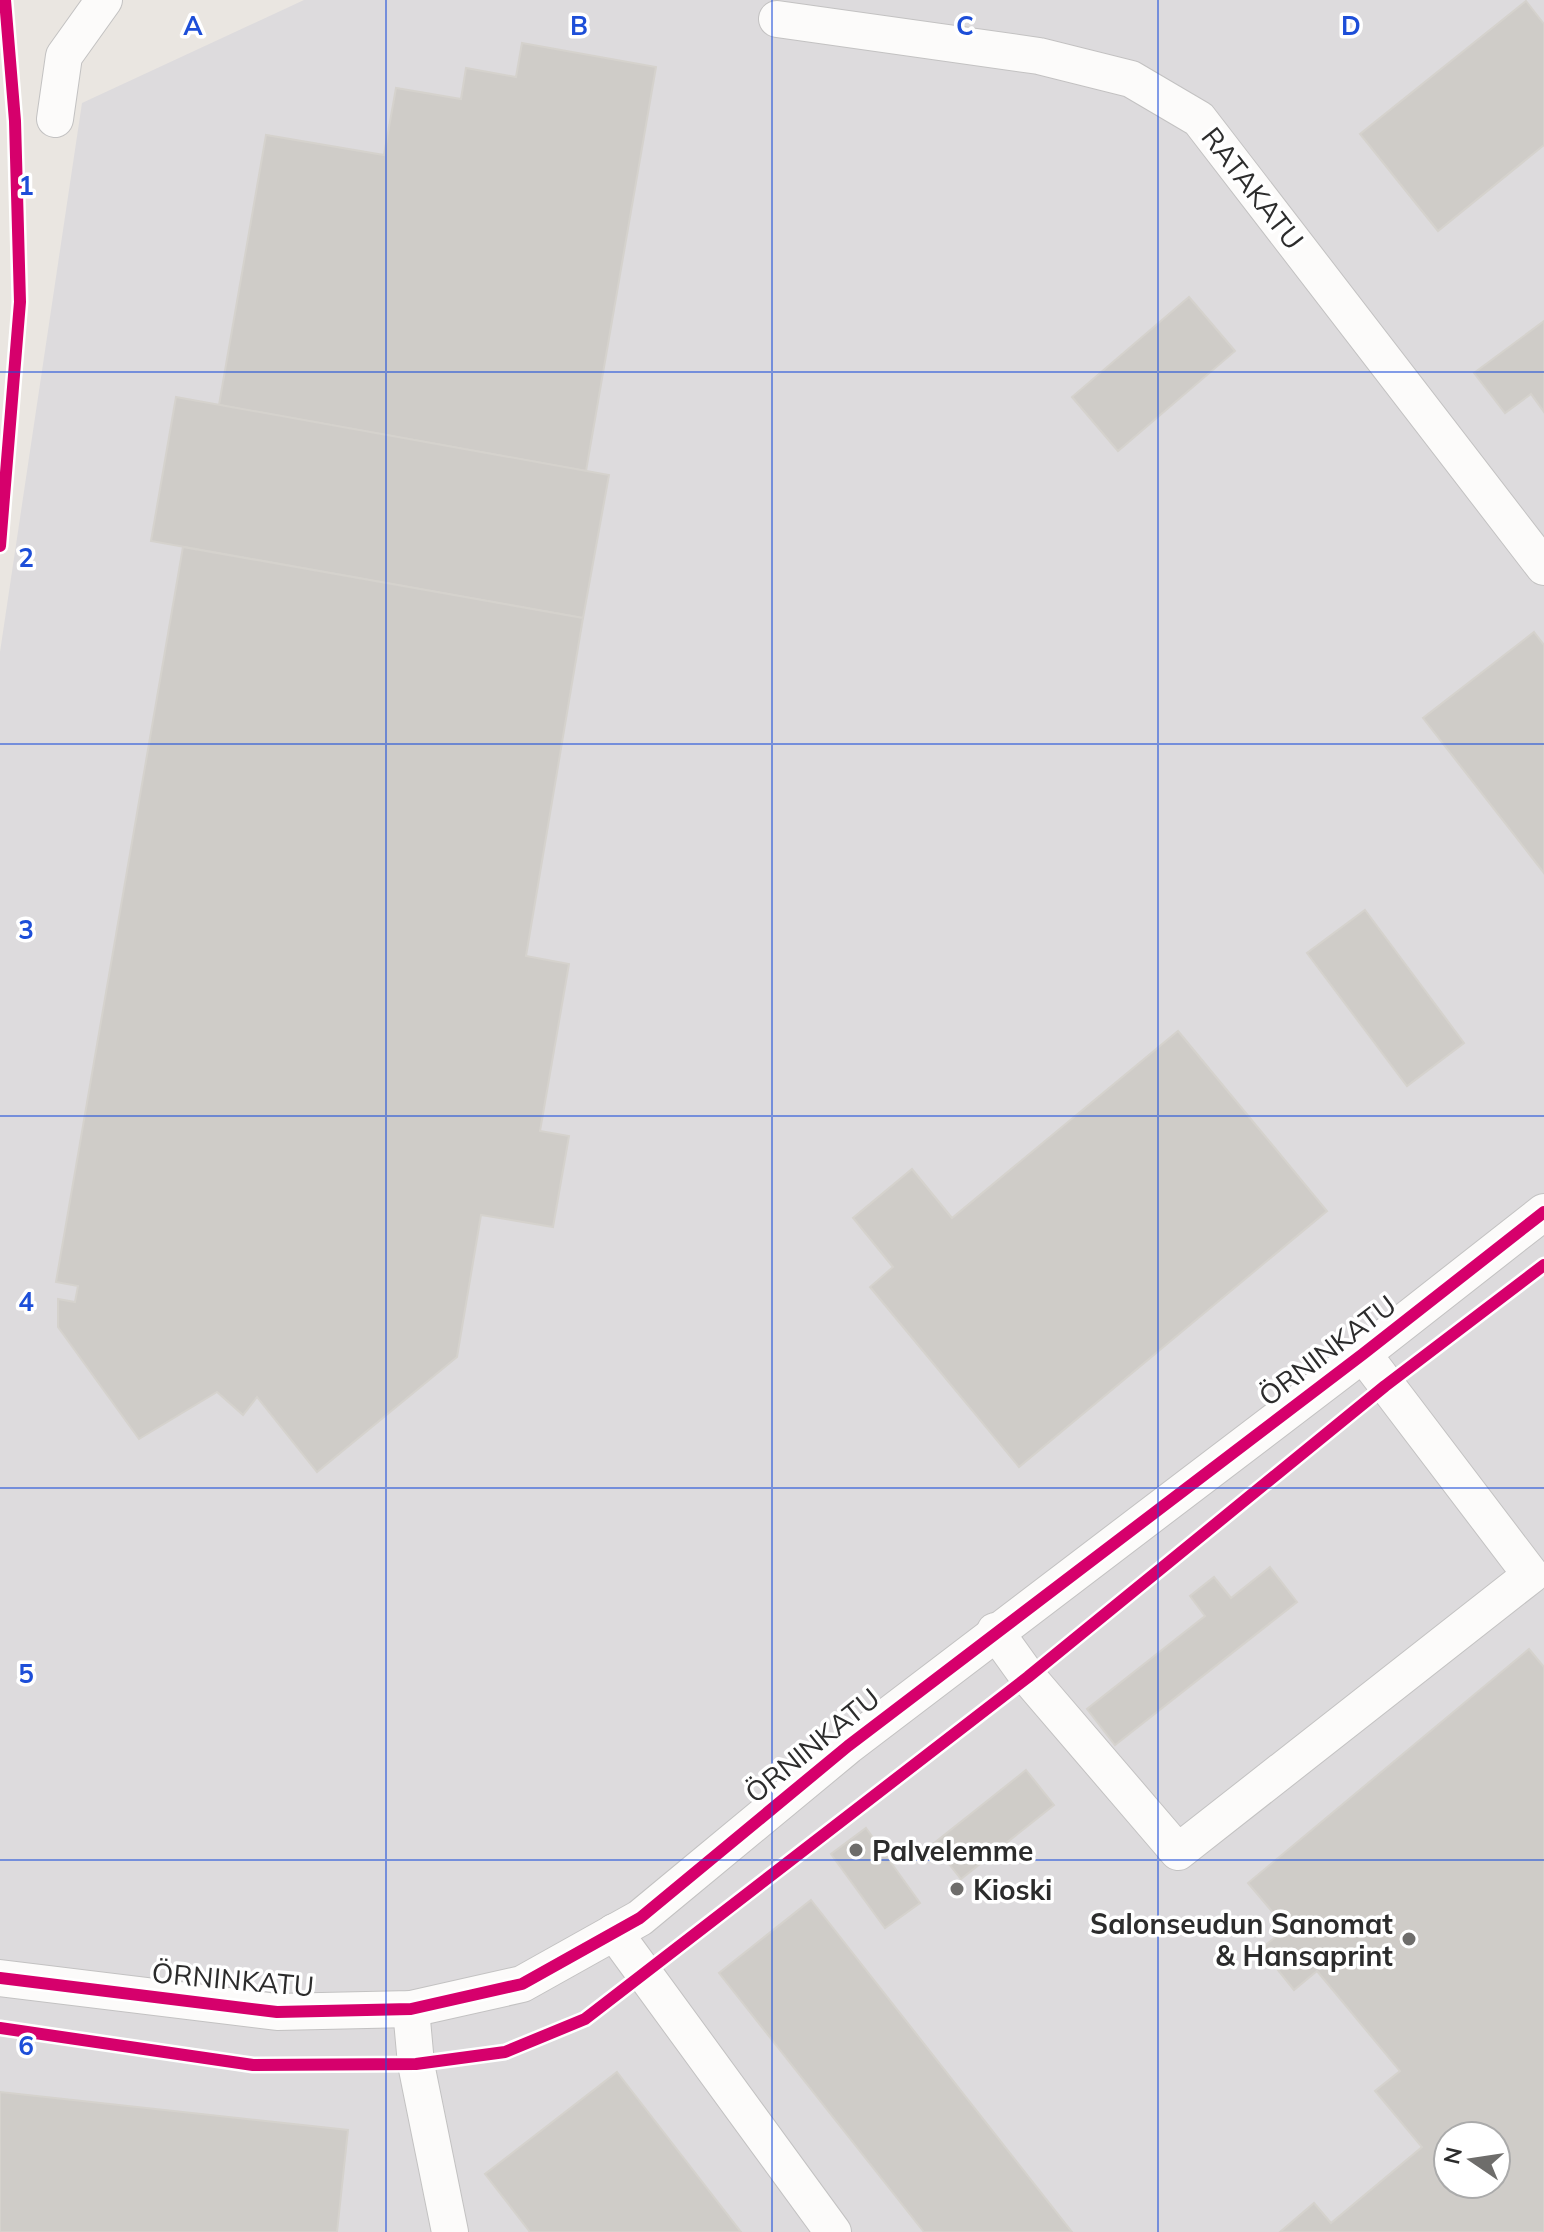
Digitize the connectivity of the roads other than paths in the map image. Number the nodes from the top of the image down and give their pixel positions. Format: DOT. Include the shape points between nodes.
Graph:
graph roads {
  1 [pos="104,0"];
  2 [pos="777,19"];
  3 [pos="55,119"];
  4 [pos="1544,567"];
  5 [pos="1544,1212"];
  6 [pos="1363,1354"];
  7 [pos="995,1631"];
  8 [pos="614,1932"];
  9 [pos="0,1978"];
  10 [pos="411,2009"];
  11 [pos="450,2232"];
  12 [pos="833,2232"];
  1 -- 3 [label="street" via="64,56"];
  2 -- 4 [label="street, RATAKATU" via="1039,56 1131,79 1199,119"];
  5 -- 6 [label="street, ÖRNINKATU"];
  6 -- 7 [label="street, ÖRNINKATU"];
  6 -- 7 [label="street" via="1531,1575 1178,1852"];
  7 -- 8 [label="street, ÖRNINKATU" via="640,1918"];
  8 -- 10 [label="street, ÖRNINKATU" via="522,1984"];
  8 -- 12 [label="street"];
  9 -- 10 [label="street, ÖRNINKATU" via="277,2012"];
  10 -- 11 [label="street" via="416,2064"];
}
